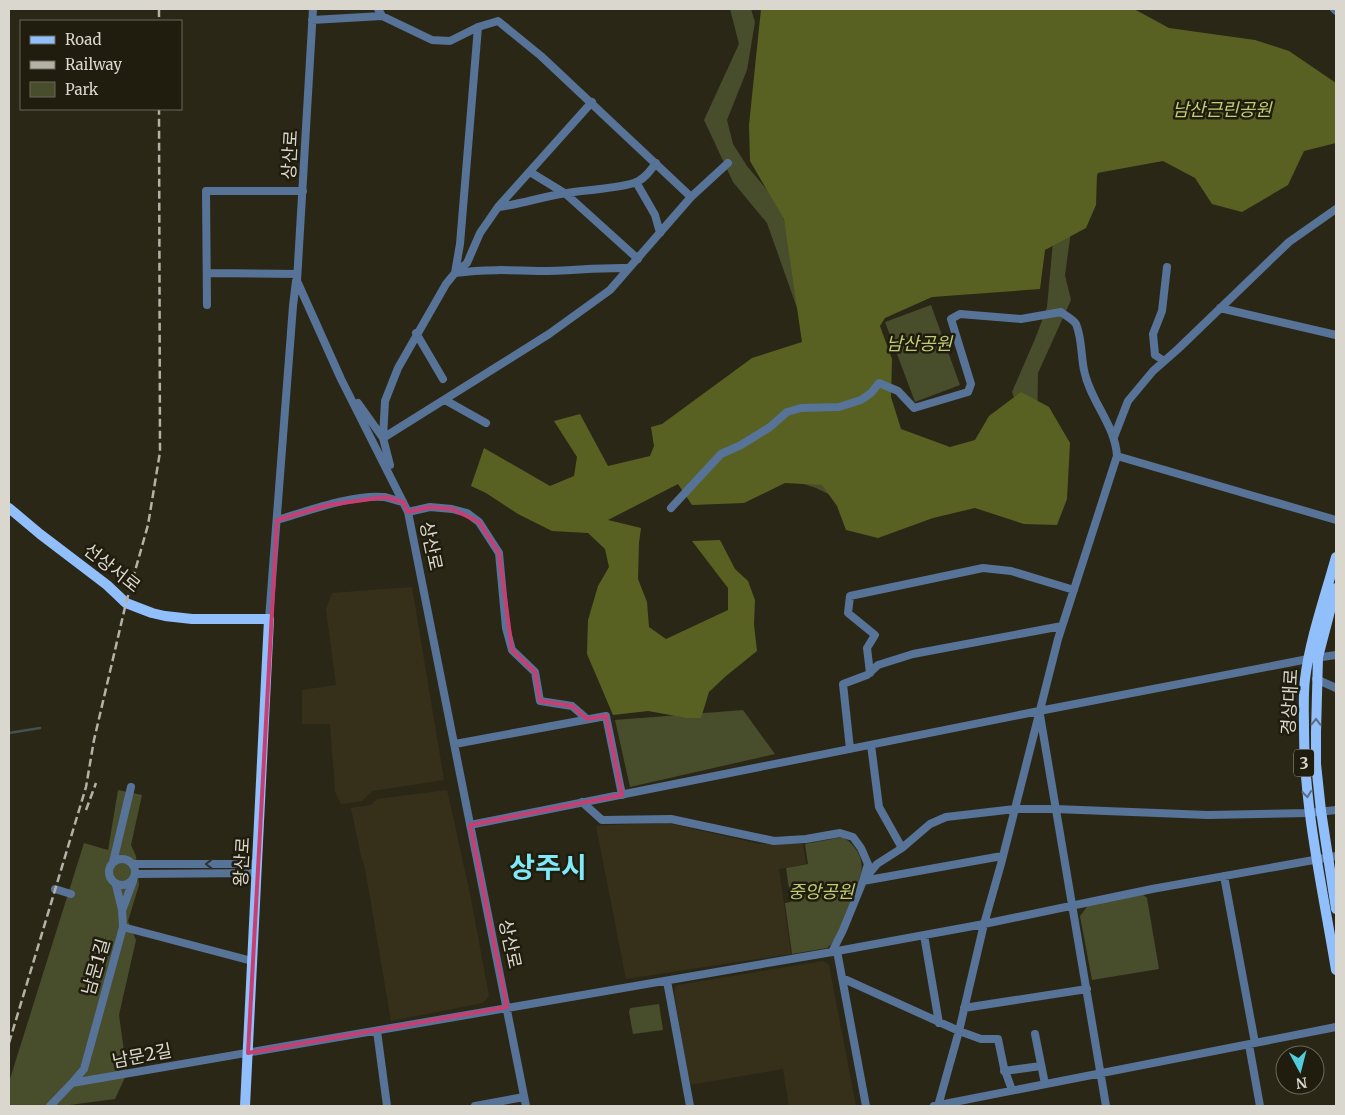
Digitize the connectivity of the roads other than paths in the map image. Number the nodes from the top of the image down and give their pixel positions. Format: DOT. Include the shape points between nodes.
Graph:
graph roads {
  1 [pos="313,9"];
  2 [pos="378,9"];
  3 [pos="382,16"];
  4 [pos="312,20"];
  5 [pos="478,27"];
  6 [pos="592,102"];
  7 [pos="656,163"];
  8 [pos="728,163"];
  9 [pos="530,172"];
  10 [pos="636,182"];
  11 [pos="303,191"];
  12 [pos="565,193"];
  13 [pos="691,197"];
  14 [pos="498,207"];
  15 [pos="1336,209"];
  16 [pos="660,233"];
  17 [pos="638,259"];
  18 [pos="1166,267"];
  19 [pos="630,268"];
  20 [pos="207,273"];
  21 [pos="455,273"];
  22 [pos="297,274"];
  23 [pos="207,305"];
  24 [pos="1220,308"];
  25 [pos="416,333"];
  26 [pos="1336,335"];
  27 [pos="1164,361"];
  28 [pos="342,379"];
  29 [pos="443,379"];
  30 [pos="445,400"];
  31 [pos="486,423"];
  32 [pos="1114,437"];
  33 [pos="383,438"];
  34 [pos="1117,456"];
  35 [pos="393,479"];
  36 [pos="403,502"];
  37 [pos="9,508"];
  38 [pos="671,508"];
  39 [pos="408,512"];
  40 [pos="278,520"];
  41 [pos="1336,520"];
  42 [pos="1336,557"];
  43 [pos="1336,588"];
  44 [pos="1074,590"];
  45 [pos="269,619"];
  46 [pos="1062,626"];
  47 [pos="1336,655"];
  48 [pos="1313,658"];
  49 [pos="870,673"];
  50 [pos="1316,679"];
  51 [pos="1336,688"];
  52 [pos="1039,710"];
  53 [pos="587,719"];
  54 [pos="455,744"];
  55 [pos="871,745"];
  56 [pos="850,749"];
  57 [pos="131,787"];
  58 [pos="622,795"];
  59 [pos="582,802"];
  60 [pos="1015,809"];
  61 [pos="1055,809"];
  62 [pos="1336,810"];
  63 [pos="1321,811"];
  64 [pos="1308,813"];
  65 [pos="470,825"];
  66 [pos="117,845"];
  67 [pos="902,848"];
  68 [pos="1002,856"];
  69 [pos="1327,858"];
  70 [pos="123,859"];
  71 [pos="113,862"];
  72 [pos="133,864"];
  73 [pos="258,868"];
  74 [pos="1224,876"];
  75 [pos="134,877"];
  76 [pos="863,881"];
  77 [pos="116,885"];
  78 [pos="55,890"];
  79 [pos="71,894"];
  80 [pos="1072,905"];
  81 [pos="1336,909"];
  82 [pos="122,910"];
  83 [pos="984,924"];
  84 [pos="124,927"];
  85 [pos="924,935"];
  86 [pos="835,952"];
  87 [pos="252,961"];
  88 [pos="1336,970"];
  89 [pos="842,978"];
  90 [pos="668,981"];
  91 [pos="1087,989"];
  92 [pos="507,1008"];
  93 [pos="964,1008"];
  94 [pos="939,1023"];
  95 [pos="1336,1027"];
  96 [pos="377,1031"];
  97 [pos="959,1031"];
  98 [pos="1035,1034"];
  99 [pos="1252,1044"];
  100 [pos="248,1053"];
  101 [pos="1042,1066"];
  102 [pos="84,1069"];
  103 [pos="1004,1071"];
  104 [pos="1102,1073"];
  105 [pos="91,1080"];
  106 [pos="72,1083"];
  107 [pos="1045,1084"];
  108 [pos="1012,1090"];
  109 [pos="524,1097"];
  110 [pos="50,1106"];
  111 [pos="245,1106"];
  112 [pos="387,1106"];
  113 [pos="475,1106"];
  114 [pos="526,1106"];
  115 [pos="690,1106"];
  116 [pos="866,1106"];
  117 [pos="936,1106"];
  118 [pos="1106,1106"];
  119 [pos="1260,1106"];
  1 -- 4 [label="street, 상산로"];
  2 -- 3 [label="street"];
  3 -- 4 [label="street"];
  3 -- 5 [label="street" via="432,40 450,41"];
  4 -- 11 [label="street, 상산로"];
  5 -- 6 [label="street" via="498,21"];
  5 -- 21 [label="street"];
  6 -- 7 [label="street"];
  6 -- 9 [label="street"];
  7 -- 10 [label="street" via="647,176"];
  7 -- 13 [label="street"];
  8 -- 13 [label="street"];
  9 -- 12 [label="street"];
  9 -- 14 [label="street"];
  10 -- 12 [label="street"];
  10 -- 16 [label="street" via="655,215"];
  11 -- 20 [label="street" via="206,191"];
  11 -- 22 [label="street, 상산로"];
  12 -- 14 [label="street"];
  12 -- 17 [label="street"];
  13 -- 16 [label="street"];
  14 -- 21 [label="street" via="480,233 467,263"];
  15 -- 24 [label="street" via="1289,242"];
  16 -- 17 [label="street"];
  17 -- 19 [label="street"];
  18 -- 27 [label="street" via="1162,311 1152,334 1155,355"];
  19 -- 21 [label="street"];
  19 -- 30 [label="street" via="610,290 549,334"];
  20 -- 22 [label="street"];
  20 -- 23 [label="street"];
  21 -- 25 [label="street"];
  22 -- 28 [label="street, 상산로" via="297,281"];
  22 -- 40 [label="street"];
  24 -- 26 [label="street"];
  24 -- 27 [label="street"];
  25 -- 29 [label="street"];
  25 -- 33 [label="street" via="385,401"];
  27 -- 32 [label="street" via="1128,401"];
  28 -- 33 [label="street"];
  28 -- 35 [label="street, 상산로"];
  30 -- 31 [label="street"];
  30 -- 33 [label="street"];
  32 -- 34 [label="street"];
  32 -- 38 [label="street" via="1089,388 1076,324 1071,319 1061,312 1021,319 960,314 951,319 971,384 968,392 914,408 898,391 879,383 854,403 787,412 770,427 721,454"];
  33 -- 35 [label="street"];
  34 -- 41 [label="street"];
  34 -- 44 [label="street"];
  35 -- 36 [label="street, 상산로"];
  36 -- 39 [label="street, 상산로"];
  36 -- 40 [label="street" via="384,497 360,499"];
  37 -- 45 [label="main road, 선상서로" via="126,603 171,617"];
  39 -- 53 [label="street" via="430,507 452,509 467,513 479,522 499,553 506,628 512,650 535,672 540,701 572,706"];
  39 -- 54 [label="street, 상산로"];
  40 -- 45 [label="street"];
  42 -- 48 [label="main road, 경상대로 / 3"];
  43 -- 48 [label="main road, 경상대로 / 3"];
  44 -- 46 [label="street"];
  44 -- 49 [label="street" via="1011,572 983,568 850,596 848,613 875,634 867,648"];
  45 -- 73 [label="main road, 왕산로"];
  46 -- 49 [label="street" via="913,654 878,665"];
  46 -- 52 [label="street"];
  47 -- 48 [label="street"];
  48 -- 50 [label="main road, 경상대로 / 3"];
  48 -- 52 [label="street"];
  48 -- 64 [label="main road, 경상대로 / 3, one-way" via="1304,680 1304,765"];
  49 -- 56 [label="street" via="843,684"];
  50 -- 51 [label="street"];
  63 -- 50 [label="main road, 경상대로 / 3, one-way" via="1316,764"];
  52 -- 55 [label="street"];
  52 -- 60 [label="street"];
  52 -- 61 [label="street"];
  53 -- 54 [label="street"];
  53 -- 58 [label="street" via="606,716"];
  54 -- 65 [label="street, 상산로"];
  55 -- 56 [label="street"];
  55 -- 67 [label="street" via="879,807"];
  56 -- 58 [label="street"];
  57 -- 66 [label="street"];
  58 -- 59 [label="street"];
  59 -- 65 [label="street"];
  59 -- 76 [label="street" via="602,820 671,820 774,841 840,833 854,838 861,848 868,864"];
  60 -- 61 [label="street"];
  60 -- 67 [label="street" via="946,817 930,824"];
  60 -- 68 [label="street"];
  61 -- 64 [label="street" via="1208,815"];
  61 -- 80 [label="street"];
  62 -- 63 [label="street"];
  63 -- 64 [label="street"];
  63 -- 69 [label="main road, 경상대로 / 3"];
  64 -- 69 [label="main road, 경상대로 / 3"];
  65 -- 92 [label="street, 상산로"];
  66 -- 70 [label="street"];
  66 -- 71 [label="street"];
  67 -- 76 [label="street" via="877,864"];
  68 -- 76 [label="street"];
  68 -- 83 [label="street"];
  69 -- 74 [label="street, 남문2길"];
  69 -- 81 [label="main road, 경상대로 / 3"];
  69 -- 88 [label="main road, 경상대로 / 3"];
  70 -- 71 [label="street"];
  70 -- 72 [label="street"];
  71 -- 77 [label="street" via="109,870"];
  73 -- 72 [label="street, one-way"];
  72 -- 75 [label="street"];
  73 -- 75 [label="street"];
  73 -- 87 [label="main road, 왕산로"];
  74 -- 80 [label="street, 남문2길"];
  74 -- 99 [label="street"];
  75 -- 77 [label="street" via="128,885"];
  75 -- 82 [label="street"];
  76 -- 86 [label="street"];
  77 -- 82 [label="street"];
  78 -- 79 [label="street"];
  80 -- 83 [label="street, 남문2길"];
  80 -- 91 [label="street"];
  82 -- 84 [label="street"];
  83 -- 85 [label="street, 남문2길"];
  83 -- 93 [label="street"];
  84 -- 87 [label="street, 남문1길"];
  84 -- 102 [label="street, 남문1길"];
  85 -- 86 [label="street, 남문2길"];
  85 -- 94 [label="street"];
  86 -- 89 [label="street"];
  86 -- 90 [label="street, 남문2길"];
  87 -- 100 [label="main road, 왕산로"];
  89 -- 94 [label="street"];
  89 -- 116 [label="street"];
  90 -- 92 [label="street, 남문2길"];
  90 -- 115 [label="street"];
  91 -- 93 [label="street"];
  91 -- 104 [label="street"];
  92 -- 96 [label="street, 남문2길"];
  92 -- 109 [label="street, 상산로"];
  93 -- 97 [label="street"];
  94 -- 97 [label="street"];
  95 -- 99 [label="street"];
  96 -- 100 [label="street, 남문2길"];
  96 -- 112 [label="street"];
  97 -- 103 [label="street" via="981,1040 998,1039"];
  97 -- 117 [label="street"];
  98 -- 101 [label="street"];
  99 -- 104 [label="street"];
  99 -- 119 [label="street"];
  100 -- 105 [label="street, 남문2길"];
  100 -- 111 [label="main road, 왕산로"];
  101 -- 103 [label="street"];
  101 -- 107 [label="street"];
  102 -- 105 [label="street"];
  102 -- 106 [label="street, 남문1길"];
  103 -- 108 [label="street"];
  104 -- 107 [label="street"];
  104 -- 118 [label="street"];
  105 -- 106 [label="street, 남문2길"];
  106 -- 110 [label="street"];
  107 -- 108 [label="street"];
  108 -- 117 [label="street"];
  109 -- 113 [label="street"];
  109 -- 114 [label="street, 상산로"];
}
